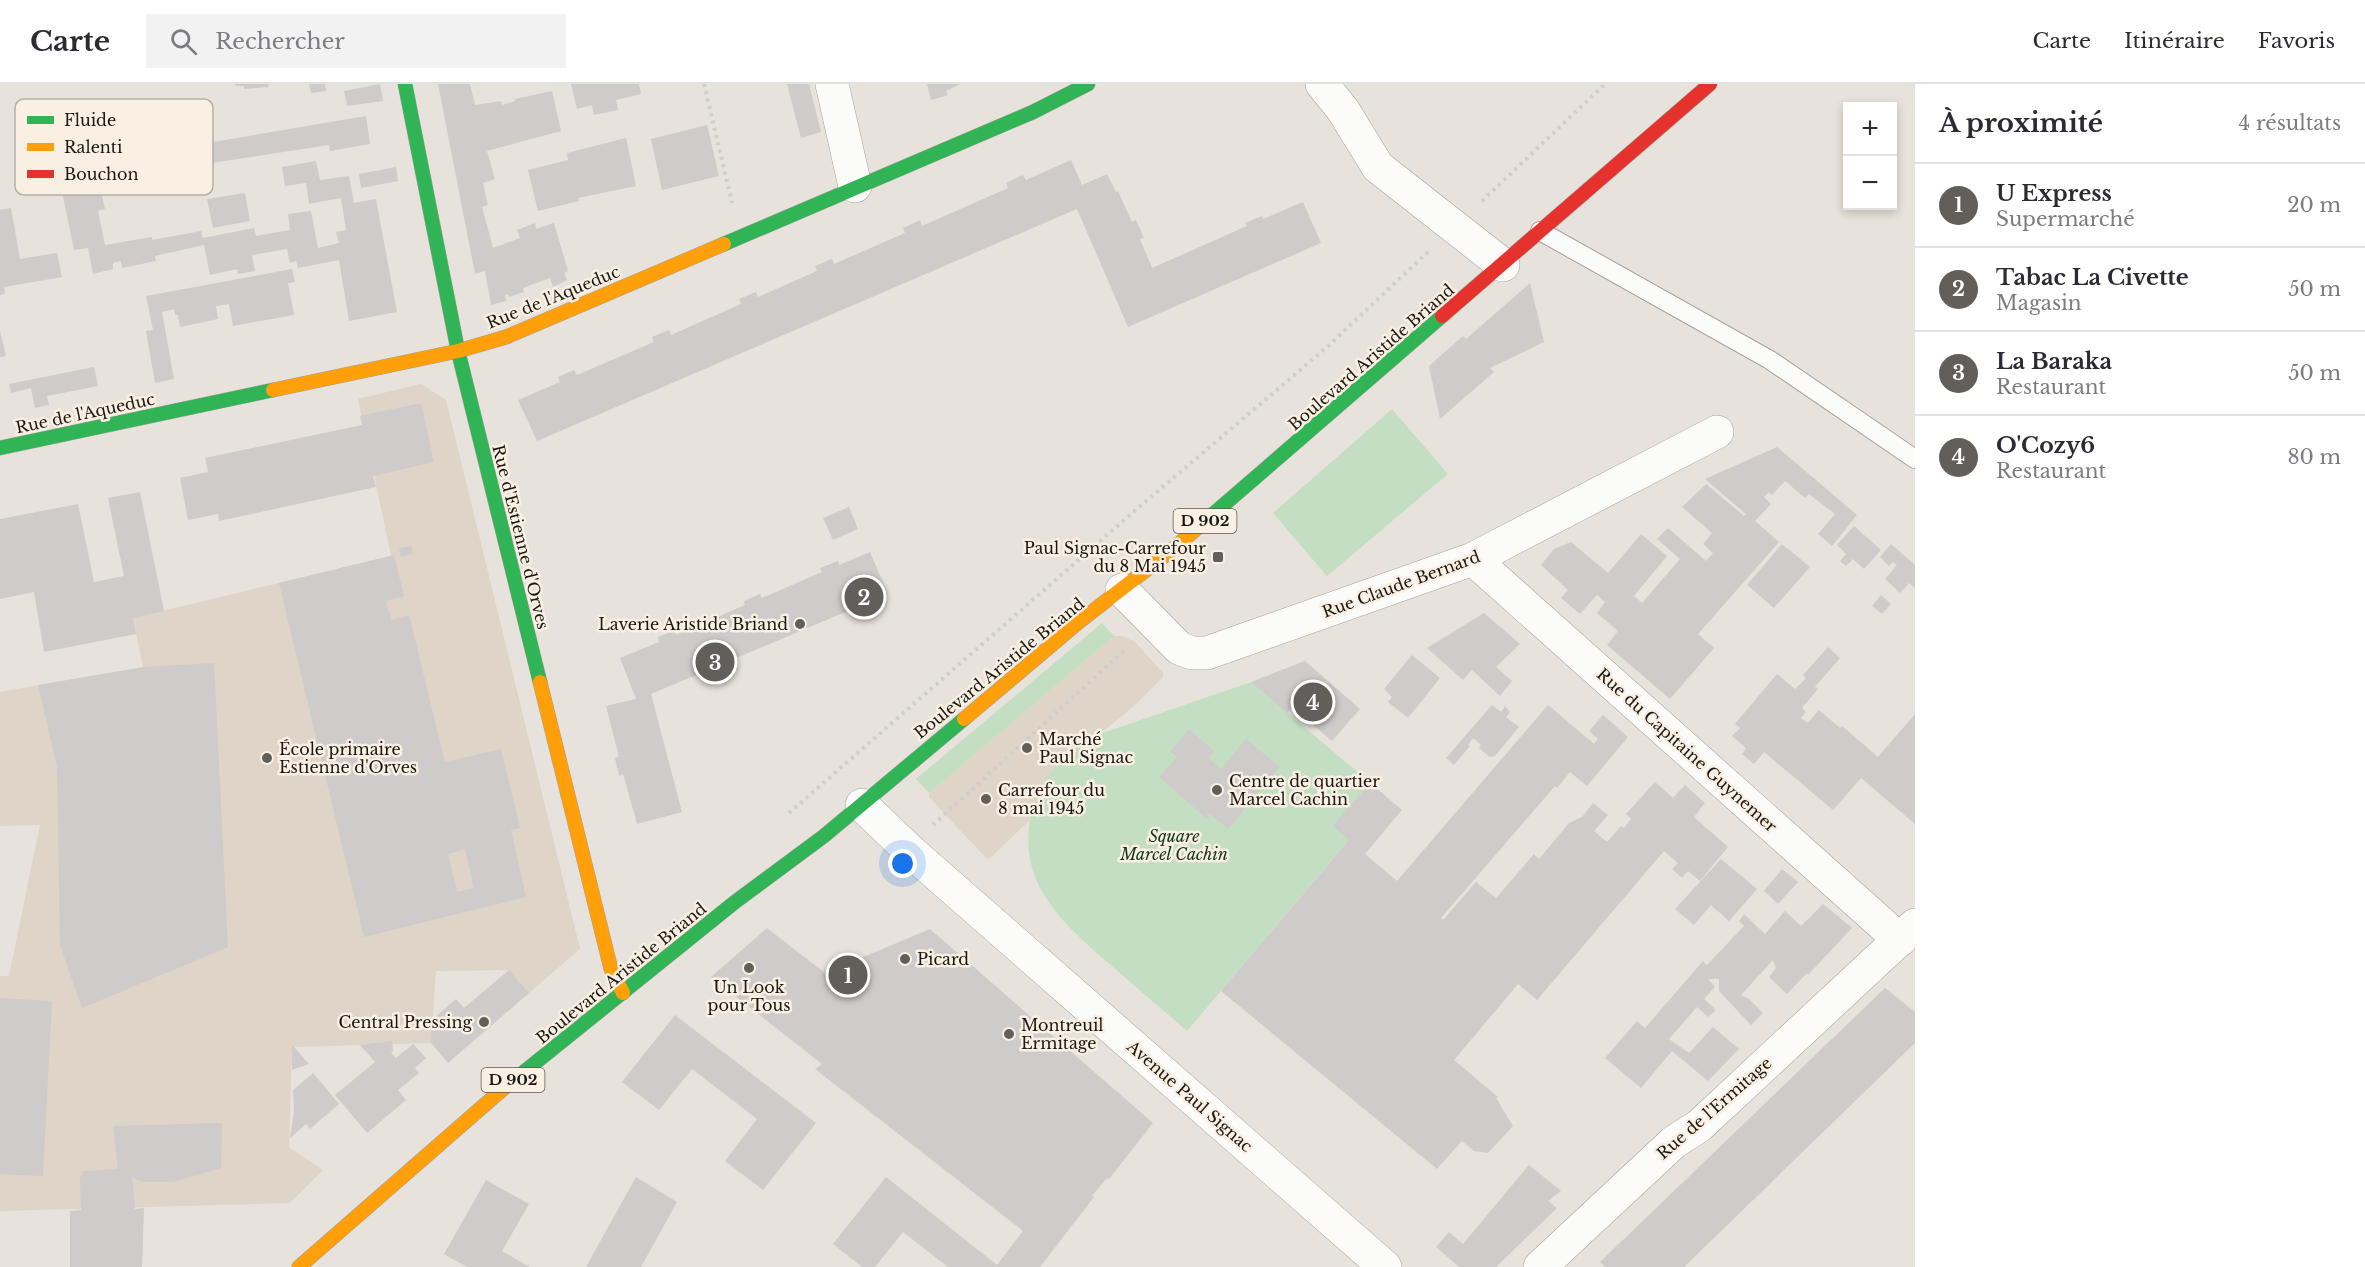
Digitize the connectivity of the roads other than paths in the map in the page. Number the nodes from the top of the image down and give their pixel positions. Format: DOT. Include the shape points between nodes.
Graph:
graph roads {
  1 [pos="405,84"];
  2 [pos="832,84"];
  3 [pos="1322,84"];
  4 [pos="1710,84"];
  5 [pos="1089,85"];
  6 [pos="855,186"];
  7 [pos="1540,231"];
  8 [pos="1503,265"];
  9 [pos="458,351"];
  10 [pos="1717,432"];
  11 [pos="0,448"];
  12 [pos="1915,459"];
  13 [pos="1473,559"];
  14 [pos="1122,590"];
  15 [pos="862,805"];
  16 [pos="1908,932"];
  17 [pos="623,993"];
  18 [pos="299,1267"];
  19 [pos="1385,1267"];
  20 [pos="1539,1267"];
  1 -- 9 [label="street, Rue d'Estienne d'Orves"];
  2 -- 6 [label="street"];
  3 -- 8 [label="street" via="1378,167"];
  4 -- 7 [label="street, Boulevard Aristide Briand / D 902"];
  5 -- 6 [label="street, Rue de l'Aqueduc"];
  6 -- 9 [label="street, Rue de l'Aqueduc" via="506,337"];
  7 -- 8 [label="street, Boulevard Aristide Briand / D 902"];
  7 -- 12 [label="lane" via="1770,360"];
  8 -- 14 [label="street, Boulevard Aristide Briand / D 902"];
  9 -- 11 [label="street, Rue de l'Aqueduc"];
  9 -- 17 [label="street, Rue d'Estienne d'Orves" via="611,969"];
  10 -- 13 [label="street, Rue Claude Bernard"];
  13 -- 14 [label="street, Rue Claude Bernard" via="1207,652 1179,648"];
  13 -- 16 [label="street, Rue du Capitaine Guynemer"];
  14 -- 15 [label="street, Boulevard Aristide Briand / D 902"];
  15 -- 17 [label="street, Boulevard Aristide Briand / D 902"];
  15 -- 19 [label="street, Avenue Paul Signac"];
  16 -- 20 [label="street, Rue de l'Ermitage" via="1699,1126 1674,1142"];
  17 -- 18 [label="street, Boulevard Aristide Briand / D 902" via="518,1076"];
}
